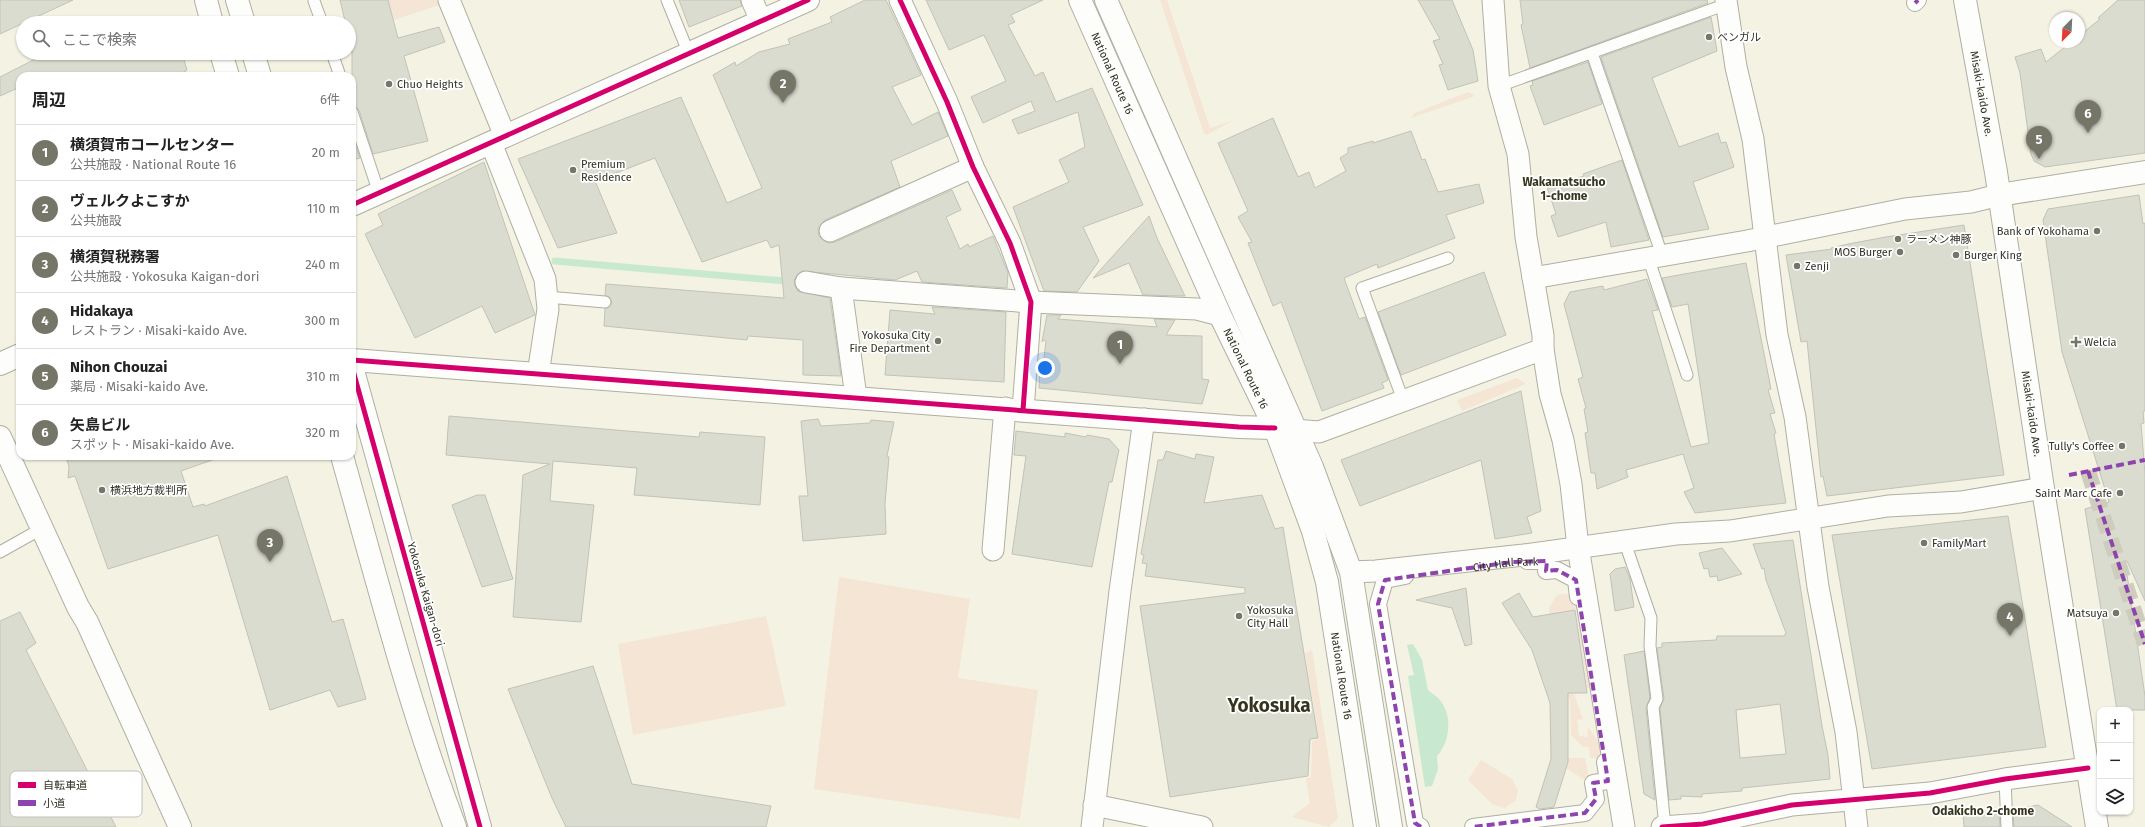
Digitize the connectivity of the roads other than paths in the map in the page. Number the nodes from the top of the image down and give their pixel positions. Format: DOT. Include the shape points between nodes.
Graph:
graph roads {
  1 [pos="206,0"];
  2 [pos="237,0"];
  3 [pos="449,0"];
  4 [pos="667,0"];
  5 [pos="752,0"];
  6 [pos="808,0"];
  7 [pos="900,0"];
  8 [pos="1080,0"];
  9 [pos="1106,0"];
  10 [pos="1492,0"];
  11 [pos="1965,0"];
  12 [pos="314,1"];
  13 [pos="1727,2"];
  14 [pos="210,16"];
  15 [pos="242,16"];
  16 [pos="319,16"];
  17 [pos="761,21"];
  18 [pos="1592,53"];
  19 [pos="689,54"];
  20 [pos="223,60"];
  21 [pos="255,60"];
  22 [pos="334,60"];
  23 [pos="227,72"];
  24 [pos="259,72"];
  25 [pos="339,72"];
  26 [pos="1500,86"];
  27 [pos="356,124"];
  28 [pos="498,139"];
  29 [pos="973,167"];
  30 [pos="2145,172"];
  31 [pos="380,193"];
  32 [pos="1999,195"];
  33 [pos="356,203"];
  34 [pos="830,231"];
  35 [pos="1765,237"];
  36 [pos="1655,256"];
  37 [pos="1448,258"];
  38 [pos="1533,278"];
  39 [pos="806,282"];
  40 [pos="841,288"];
  41 [pos="547,297"];
  42 [pos="605,302"];
  43 [pos="1030,302"];
  44 [pos="1220,315"];
  45 [pos="1543,349"];
  46 [pos="16,357"];
  47 [pos="356,360"];
  48 [pos="0,364"];
  49 [pos="538,374"];
  50 [pos="1687,375"];
  51 [pos="356,381"];
  52 [pos="856,397"];
  53 [pos="1403,400"];
  54 [pos="1014,409"];
  55 [pos="1144,419"];
  56 [pos="1285,429"];
  57 [pos="0,437"];
  58 [pos="343,460"];
  59 [pos="2043,488"];
  60 [pos="1809,518"];
  61 [pos="41,529"];
  62 [pos="1624,540"];
  63 [pos="1578,547"];
  64 [pos="993,550"];
  65 [pos="0,552"];
  66 [pos="1351,572"];
  67 [pos="2088,768"];
  68 [pos="2005,779"];
  69 [pos="1854,799"];
  70 [pos="1094,805"];
  71 [pos="180,827"];
  72 [pos="455,827"];
  73 [pos="480,827"];
  74 [pos="1092,827"];
  75 [pos="1202,827"];
  76 [pos="1365,827"];
  77 [pos="1391,827"];
  78 [pos="1421,827"];
  79 [pos="1473,827"];
  80 [pos="1624,827"];
  81 [pos="1662,827"];
  82 [pos="1665,827"];
  83 [pos="1858,827"];
  84 [pos="2007,827"];
  85 [pos="2097,827"];
  1 -- 14 [label="main road"];
  2 -- 15 [label="main road"];
  3 -- 28 [label="street"];
  4 -- 19 [label="lane"];
  5 -- 17 [label="street"];
  6 -- 17 [label="main road"];
  7 -- 29 [label="street" via="947,102"];
  8 -- 44 [label="main road, National Route 16"];
  9 -- 56 [label="main road, National Route 16"];
  10 -- 26 [label="street"];
  11 -- 32 [label="main road, Misaki-kaido Ave."];
  12 -- 16 [label="lane"];
  13 -- 18 [label="lane"];
  13 -- 35 [label="street" via="1736,68 1752,139"];
  17 -- 19 [label="main road"];
  18 -- 26 [label="lane"];
  18 -- 36 [label="lane"];
  19 -- 28 [label="main road"];
  20 -- 23 [label="main road"];
  21 -- 24 [label="main road"];
  22 -- 25 [label="lane"];
  26 -- 38 [label="street" via="1518,154 1526,237"];
  27 -- 31 [label="lane"];
  28 -- 31 [label="main road"];
  28 -- 41 [label="street" via="545,279"];
  29 -- 34 [label="street"];
  29 -- 43 [label="street" via="1010,243"];
  30 -- 32 [label="main road"];
  31 -- 33 [label="main road"];
  32 -- 35 [label="street" via="1971,202 1905,209"];
  32 -- 59 [label="main road, Misaki-kaido Ave."];
  35 -- 36 [label="street"];
  35 -- 60 [label="street" via="1777,335 1795,417"];
  36 -- 38 [label="street"];
  36 -- 50 [label="lane"];
  37 -- 53 [label="lane" via="1362,288"];
  38 -- 45 [label="street"];
  39 -- 40 [label="street"];
  40 -- 43 [label="street"];
  40 -- 52 [label="street"];
  41 -- 42 [label="lane"];
  41 -- 49 [label="street" via="548,309"];
  43 -- 44 [label="street" via="1197,309"];
  43 -- 54 [label="street"];
  44 -- 56 [label="main road, National Route 16"];
  45 -- 53 [label="street"];
  45 -- 63 [label="street" via="1550,394 1563,440"];
  46 -- 48 [label="main road"];
  47 -- 49 [label="main road"];
  49 -- 52 [label="main road"];
  51 -- 73 [label="main road, Yokosuka Kaigan-dori"];
  52 -- 54 [label="main road"];
  53 -- 56 [label="street" via="1319,432"];
  54 -- 55 [label="main road"];
  54 -- 64 [label="street"];
  55 -- 56 [label="main road"];
  55 -- 70 [label="street"];
  56 -- 66 [label="main road, National Route 16" via="1312,467"];
  56 -- 76 [label="main road, National Route 16" via="1327,582"];
  57 -- 61 [label="main road"];
  58 -- 72 [label="main road" via="390,629 435,775"];
  59 -- 60 [label="street" via="1961,502 1888,506"];
  59 -- 67 [label="main road, Misaki-kaido Ave."];
  60 -- 62 [label="street" via="1730,531"];
  60 -- 69 [label="street" via="1818,587 1846,732"];
  61 -- 65 [label="lane"];
  61 -- 71 [label="main road" via="87,622"];
  62 -- 63 [label="street"];
  62 -- 82 [label="lane" via="1651,618 1650,646 1657,699 1654,707"];
  63 -- 66 [label="street"];
  63 -- 80 [label="street"];
  66 -- 77 [label="main road, National Route 16"];
  67 -- 68 [label="street"];
  67 -- 85 [label="main road, Misaki-kaido Ave."];
  68 -- 69 [label="street" via="1930,793"];
  68 -- 84 [label="lane"];
  69 -- 82 [label="street" via="1792,805 1711,823"];
  69 -- 83 [label="street"];
  70 -- 74 [label="street"];
  70 -- 75 [label="street"];
  78 -- 79 [label="street, City Hall Park" via="1415,824 1378,604 1385,580 1512,562 1547,561 1546,571 1556,570 1576,580 1608,781 1594,783 1596,799 1585,813"];
  81 -- 82 [label="street"];
}
